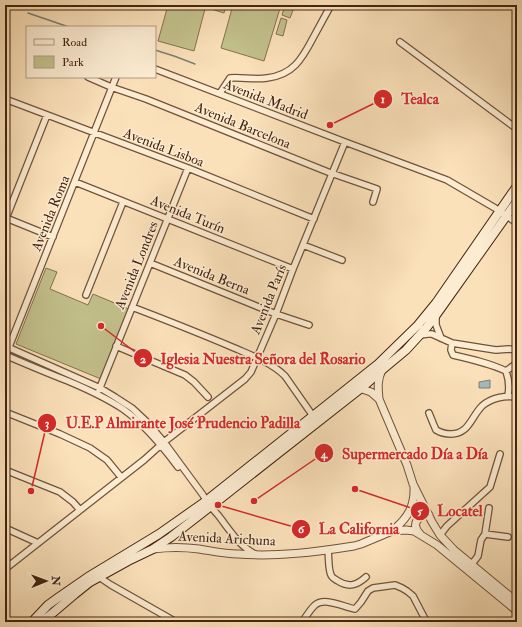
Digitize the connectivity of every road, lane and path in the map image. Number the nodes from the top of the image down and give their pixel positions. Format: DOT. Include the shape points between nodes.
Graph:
graph roads {
  1 [pos="331,5"];
  2 [pos="400,42"];
  3 [pos="156,69"];
  4 [pos="90,78"];
  5 [pos="116,78"];
  6 [pos="111,87"];
  7 [pos="220,93"];
  8 [pos="5,99"];
  9 [pos="47,115"];
  10 [pos="517,129"];
  11 [pos="94,133"];
  12 [pos="345,142"];
  13 [pos="188,168"];
  14 [pos="332,174"];
  15 [pos="75,182"];
  16 [pos="517,186"];
  17 [pos="517,201"];
  18 [pos="123,202"];
  19 [pos="373,202"];
  20 [pos="499,212"];
  21 [pos="506,217"];
  22 [pos="168,218"];
  23 [pos="314,219"];
  24 [pos="6,220"];
  25 [pos="517,223"];
  26 [pos="53,237"];
  27 [pos="303,245"];
  28 [pos="342,260"];
  29 [pos="150,263"];
  30 [pos="293,269"];
  31 [pos="86,296"];
  32 [pos="132,307"];
  33 [pos="276,314"];
  34 [pos="436,315"];
  35 [pos="310,325"];
  36 [pos="419,335"];
  37 [pos="441,338"];
  38 [pos="452,343"];
  39 [pos="116,346"];
  40 [pos="7,347"];
  41 [pos="517,350"];
  42 [pos="5,356"];
  43 [pos="257,358"];
  44 [pos="517,363"];
  45 [pos="382,370"];
  46 [pos="506,371"];
  47 [pos="361,388"];
  48 [pos="346,390"];
  49 [pos="99,391"];
  50 [pos="508,395"];
  51 [pos="208,396"];
  52 [pos="517,396"];
  53 [pos="379,399"];
  54 [pos="5,412"];
  55 [pos="429,413"];
  56 [pos="312,416"];
  57 [pos="162,444"];
  58 [pos="500,454"];
  59 [pos="5,470"];
  60 [pos="122,478"];
  61 [pos="414,484"];
  62 [pos="208,504"];
  63 [pos="489,508"];
  64 [pos="80,510"];
  65 [pos="429,515"];
  66 [pos="5,528"];
  67 [pos="392,531"];
  68 [pos="420,534"];
  69 [pos="485,534"];
  70 [pos="440,535"];
  71 [pos="508,537"];
  72 [pos="38,543"];
  73 [pos="153,549"];
  74 [pos="328,550"];
  75 [pos="255,554"];
  76 [pos="472,564"];
  77 [pos="5,569"];
  78 [pos="99,577"];
  79 [pos="366,577"];
  80 [pos="517,602"];
  81 [pos="517,611"];
  82 [pos="32,622"];
  83 [pos="42,622"];
  84 [pos="176,622"];
  85 [pos="302,622"];
  86 [pos="428,622"];
  1 -- 7 [label="street" via="304,56 287,72 265,79 230,78"];
  2 -- 10 [label="street"];
  3 -- 7 [label="street, Avenida Madrid"];
  4 -- 6 [label="street, Avenida Barcelona"];
  5 -- 6 [label="street, Avenida Roma"];
  6 -- 11 [label="street, Avenida Roma"];
  6 -- 14 [label="street, Avenida Barcelona"];
  7 -- 12 [label="street, Avenida Madrid"];
  8 -- 9 [label="street, Avenida Lisboa"];
  9 -- 11 [label="street, Avenida Lisboa"];
  9 -- 24 [label="street"];
  11 -- 13 [label="street, Avenida Lisboa"];
  11 -- 15 [label="street, Avenida Roma"];
  12 -- 14 [label="street, Avenida París"];
  12 -- 20 [label="street, Avenida Madrid" via="447,180"];
  13 -- 22 [label="street, Avenida Londres"];
  13 -- 23 [label="street, Avenida Lisboa"];
  14 -- 19 [label="street, Avenida Barcelona" via="377,189"];
  14 -- 23 [label="street, Avenida París"];
  15 -- 18 [label="street, Avenida Turín"];
  15 -- 26 [label="street, Avenida Roma"];
  16 -- 20 [label="main road"];
  17 -- 21 [label="main road"];
  18 -- 22 [label="street, Avenida Turín"];
  18 -- 31 [label="street"];
  20 -- 21 [label="street, Avenida Madrid"];
  20 -- 48 [label="main road" via="418,325 377,365"];
  21 -- 25 [label="street, Avenida Madrid"];
  21 -- 34 [label="main road"];
  22 -- 29 [label="street, Avenida Londres"];
  22 -- 30 [label="street, Avenida Turín"];
  23 -- 27 [label="street, Avenida París"];
  24 -- 26 [label="street"];
  26 -- 40 [label="street, Avenida Roma"];
  27 -- 28 [label="street"];
  27 -- 30 [label="street, Avenida París"];
  29 -- 32 [label="street, Avenida Londres"];
  29 -- 33 [label="street, Avenida Berna"];
  30 -- 33 [label="street, Avenida París"];
  32 -- 39 [label="street, Avenida Londres"];
  32 -- 43 [label="street"];
  33 -- 35 [label="street, Avenida Berna"];
  33 -- 43 [label="street, Avenida París"];
  34 -- 36 [label="main road"];
  34 -- 37 [label="street" via="436,325"];
  36 -- 37 [label="street" via="432,334"];
  36 -- 45 [label="main road"];
  37 -- 38 [label="street"];
  38 -- 41 [label="street" via="496,350"];
  38 -- 46 [label="street" via="453,355"];
  39 -- 49 [label="street, Avenida Londres"];
  39 -- 51 [label="street" via="185,375"];
  40 -- 42 [label="street, Avenida Roma"];
  40 -- 49 [label="street"];
  42 -- 49 [label="street"];
  43 -- 56 [label="street" via="285,376"];
  43 -- 57 [label="street, Avenida París" via="245,379"];
  44 -- 46 [label="street"];
  45 -- 47 [label="main road"];
  45 -- 53 [label="street" via="378,378"];
  46 -- 50 [label="street" via="510,383"];
  47 -- 48 [label="street" via="353,387"];
  47 -- 53 [label="street"];
  47 -- 62 [label="main road"];
  48 -- 56 [label="main road"];
  49 -- 57 [label="street"];
  50 -- 52 [label="street"];
  50 -- 55 [label="street" via="482,406 467,428 456,434 444,434 436,430"];
  53 -- 61 [label="street"];
  54 -- 60 [label="street" via="90,448 107,460"];
  56 -- 62 [label="main road"];
  57 -- 60 [label="street, Avenida París"];
  57 -- 62 [label="street"];
  58 -- 70 [label="street" via="490,487"];
  59 -- 64 [label="street" via="60,492"];
  60 -- 64 [label="street, Avenida París"];
  61 -- 65 [label="street"];
  61 -- 67 [label="street" via="414,498 410,510"];
  62 -- 73 [label="main road" via="175,534"];
  62 -- 75 [label="street" via="246,549"];
  62 -- 82 [label="main road" via="88,577 48,605"];
  63 -- 69 [label="street"];
  64 -- 72 [label="street, Avenida París"];
  65 -- 68 [label="street" via="419,517 416,521 415,527"];
  65 -- 70 [label="street"];
  66 -- 72 [label="street"];
  67 -- 68 [label="street" via="409,530"];
  67 -- 74 [label="street, Avenida Arichuna" via="361,544"];
  68 -- 81 [label="street"];
  69 -- 71 [label="street"];
  69 -- 76 [label="street" via="478,556"];
  70 -- 76 [label="street"];
  72 -- 77 [label="street, Avenida París"];
  73 -- 75 [label="street, Avenida Arichuna" via="171,547"];
  73 -- 78 [label="main road"];
  74 -- 75 [label="street, Avenida Arichuna"];
  74 -- 79 [label="street" via="330,572 334,579 348,585 360,582"];
  76 -- 80 [label="street"];
  78 -- 83 [label="main road"];
  78 -- 84 [label="street"];
  85 -- 86 [label="street" via="320,602 355,608 373,588 395,585 408,591"];
}
